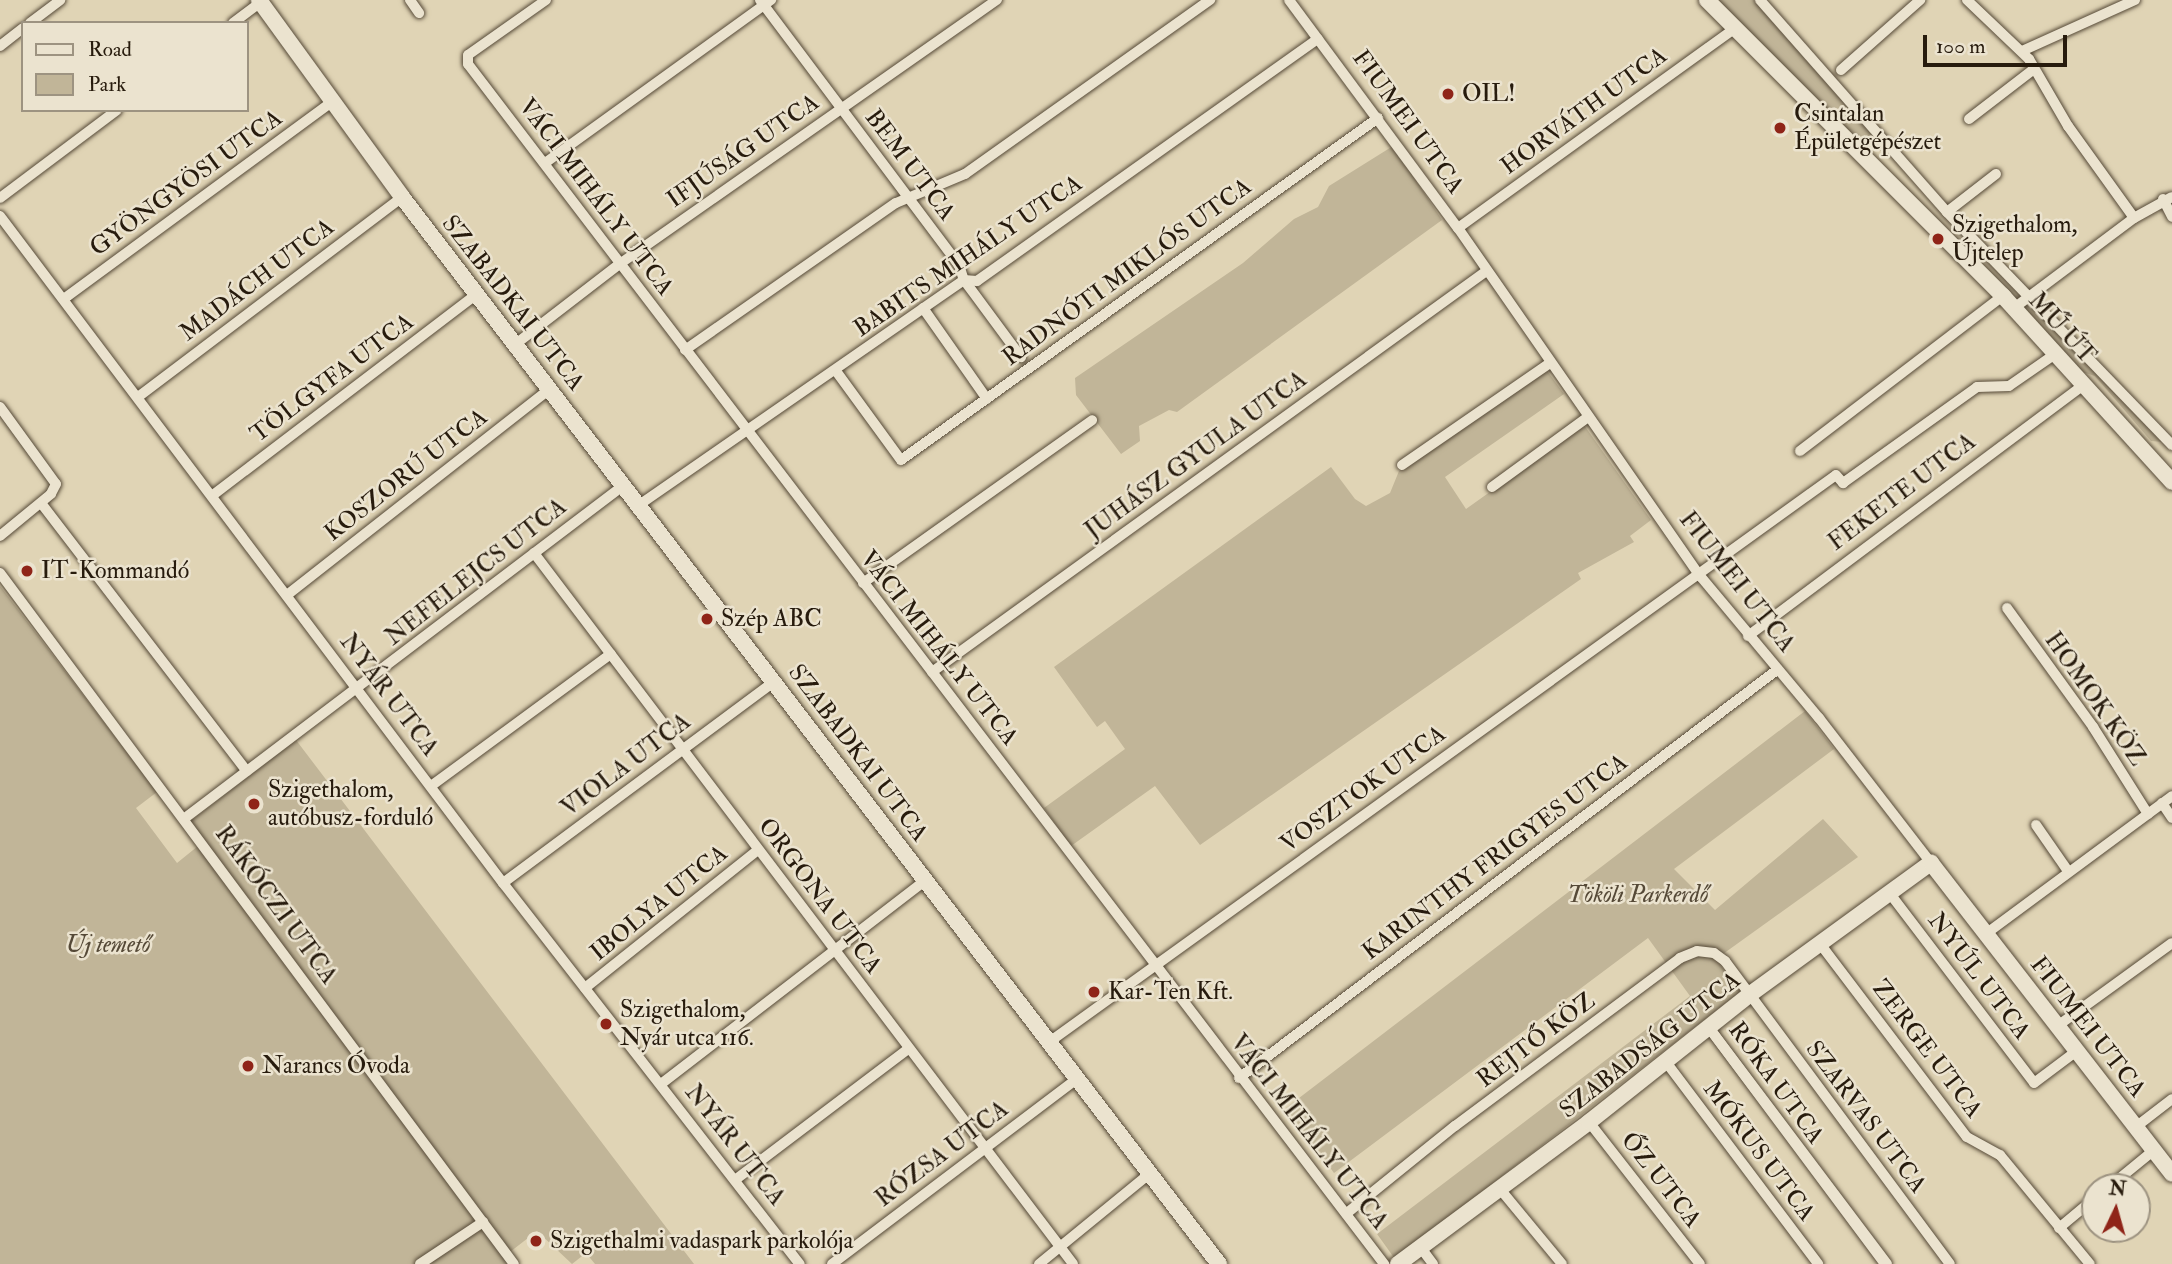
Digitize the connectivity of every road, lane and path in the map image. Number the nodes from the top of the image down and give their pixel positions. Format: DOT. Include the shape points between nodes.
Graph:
graph roads {
  1 [pos="60,0"];
  2 [pos="410,0"];
  3 [pos="546,0"];
  4 [pos="997,0"];
  5 [pos="1210,0"];
  6 [pos="1289,0"];
  7 [pos="1707,0"];
  8 [pos="1760,0"];
  9 [pos="1920,0"];
  10 [pos="1967,0"];
  11 [pos="2135,0"];
  12 [pos="261,1"];
  13 [pos="765,2"];
  14 [pos="419,13"];
  15 [pos="33,21"];
  16 [pos="236,21"];
  17 [pos="1735,28"];
  18 [pos="21,30"];
  19 [pos="1318,39"];
  20 [pos="0,46"];
  21 [pos="2022,51"];
  22 [pos="2034,69"];
  23 [pos="1841,70"];
  24 [pos="332,102"];
  25 [pos="841,108"];
  26 [pos="114,112"];
  27 [pos="1378,118"];
  28 [pos="1969,119"];
  29 [pos="545,163"];
  30 [pos="1996,174"];
  31 [pos="402,197"];
  32 [pos="0,198"];
  33 [pos="2167,198"];
  34 [pos="910,200"];
  35 [pos="1947,212"];
  36 [pos="0,216"];
  37 [pos="2172,217"];
  38 [pos="2134,218"];
  39 [pos="1458,228"];
  40 [pos="621,263"];
  41 [pos="1485,272"];
  42 [pos="964,280"];
  43 [pos="477,294"];
  44 [pos="2029,295"];
  45 [pos="65,298"];
  46 [pos="2008,302"];
  47 [pos="923,308"];
  48 [pos="517,343"];
  49 [pos="685,350"];
  50 [pos="2055,354"];
  51 [pos="1021,357"];
  52 [pos="2094,360"];
  53 [pos="1550,363"];
  54 [pos="836,371"];
  55 [pos="2079,381"];
  56 [pos="551,388"];
  57 [pos="138,397"];
  58 [pos="987,399"];
  59 [pos="0,407"];
  60 [pos="1588,417"];
  61 [pos="1092,420"];
  62 [pos="746,432"];
  63 [pos="2170,443"];
  64 [pos="1800,451"];
  65 [pos="2148,456"];
  66 [pos="1402,465"];
  67 [pos="2172,482"];
  68 [pos="624,485"];
  69 [pos="1492,487"];
  70 [pos="213,495"];
  71 [pos="41,503"];
  72 [pos="639,505"];
  73 [pos="0,536"];
  74 [pos="534,553"];
  75 [pos="0,573"];
  76 [pos="1700,577"];
  77 [pos="863,583"];
  78 [pos="287,595"];
  79 [pos="2007,608"];
  80 [pos="1748,636"];
  81 [pos="611,654"];
  82 [pos="1777,670"];
  83 [pos="932,672"];
  84 [pos="775,681"];
  85 [pos="358,690"];
  86 [pos="683,749"];
  87 [pos="247,771"];
  88 [pos="431,786"];
  89 [pos="2167,800"];
  90 [pos="2148,814"];
  91 [pos="185,818"];
  92 [pos="2172,818"];
  93 [pos="2036,825"];
  94 [pos="758,850"];
  95 [pos="1931,863"];
  96 [pos="2068,872"];
  97 [pos="925,881"];
  98 [pos="503,883"];
  99 [pos="1891,895"];
  100 [pos="1987,933"];
  101 [pos="2172,943"];
  102 [pos="1821,945"];
  103 [pos="835,950"];
  104 [pos="1153,964"];
  105 [pos="585,988"];
  106 [pos="1749,995"];
  107 [pos="2056,1027"];
  108 [pos="1709,1030"];
  109 [pos="1052,1040"];
  110 [pos="908,1049"];
  111 [pos="2074,1053"];
  112 [pos="1666,1062"];
  113 [pos="1078,1078"];
  114 [pos="1239,1078"];
  115 [pos="661,1084"];
  116 [pos="2172,1099"];
  117 [pos="1589,1122"];
  118 [pos="2137,1126"];
  119 [pos="984,1148"];
  120 [pos="2153,1151"];
  121 [pos="2126,1173"];
  122 [pos="1149,1174"];
  123 [pos="2172,1174"];
  124 [pos="735,1180"];
  125 [pos="1500,1189"];
  126 [pos="2081,1210"];
  127 [pos="1347,1213"];
  128 [pos="483,1222"];
  129 [pos="2060,1228"];
  130 [pos="1060,1248"];
  131 [pos="1421,1248"];
  132 [pos="421,1264"];
  133 [pos="514,1264"];
  134 [pos="800,1264"];
  135 [pos="832,1264"];
  136 [pos="1039,1264"];
  137 [pos="1073,1264"];
  138 [pos="1219,1264"];
  139 [pos="1384,1264"];
  140 [pos="1398,1264"];
  141 [pos="1433,1264"];
  142 [pos="1562,1264"];
  143 [pos="1700,1264"];
  144 [pos="1818,1264"];
  145 [pos="1886,1264"];
  146 [pos="1950,1264"];
  147 [pos="2090,1264"];
  1 -- 15 [label="street"];
  2 -- 14 [label="street"];
  3 -- 29 [label="street, VÁCI MIHÁLY UTCA" via="468,55 468,64"];
  4 -- 25 [label="street, IFJÚSÁG UTCA"];
  5 -- 34 [label="street" via="965,174"];
  6 -- 19 [label="street, FIUMEI UTCA"];
  7 -- 17 [label="street, MŰ ÚT"];
  8 -- 35 [label="street"];
  9 -- 23 [label="street"];
  10 -- 21 [label="street"];
  11 -- 21 [label="street"];
  12 -- 16 [label="street"];
  12 -- 24 [label="street, SZABADKAI UTCA"];
  13 -- 25 [label="street, BEM UTCA"];
  13 -- 29 [label="street"];
  17 -- 39 [label="street, HORVÁTH UTCA"];
  17 -- 46 [label="street, MŰ ÚT"];
  18 -- 20 [label="street"];
  19 -- 27 [label="street, FIUMEI UTCA"];
  19 -- 42 [label="street, BABITS MIHÁLY UTCA" via="977,281"];
  21 -- 22 [label="street"];
  22 -- 28 [label="street"];
  22 -- 38 [label="street" via="2068,126"];
  24 -- 31 [label="street, SZABADKAI UTCA"];
  24 -- 45 [label="street, GYÖNGYÖSI UTCA"];
  25 -- 34 [label="street, BEM UTCA"];
  25 -- 40 [label="street, IFJÚSÁG UTCA"];
  26 -- 32 [label="street"];
  27 -- 39 [label="street, FIUMEI UTCA"];
  27 -- 58 [label="street, RADNÓTI MIKLÓS UTCA"];
  29 -- 40 [label="street, VÁCI MIHÁLY UTCA"];
  30 -- 35 [label="street"];
  31 -- 43 [label="street, SZABADKAI UTCA"];
  31 -- 57 [label="street, MADÁCH UTCA"];
  33 -- 37 [label="street"];
  33 -- 38 [label="street"];
  34 -- 42 [label="street, BEM UTCA" via="959,265"];
  34 -- 49 [label="street" via="895,203"];
  35 -- 44 [label="street"];
  36 -- 45 [label="street, NYÁR UTCA"];
  38 -- 44 [label="street"];
  39 -- 41 [label="street, FIUMEI UTCA"];
  40 -- 48 [label="street, IFJÚSÁG UTCA"];
  40 -- 49 [label="street, VÁCI MIHÁLY UTCA"];
  41 -- 53 [label="street, FIUMEI UTCA"];
  41 -- 83 [label="street, JUHÁSZ GYULA UTCA"];
  42 -- 47 [label="street, BABITS MIHÁLY UTCA"];
  42 -- 51 [label="street, BEM UTCA"];
  43 -- 48 [label="street, SZABADKAI UTCA"];
  43 -- 70 [label="street, TÖLGYFA UTCA"];
  44 -- 46 [label="street"];
  44 -- 52 [label="street"];
  45 -- 57 [label="street, NYÁR UTCA"];
  46 -- 50 [label="street, MŰ ÚT"];
  46 -- 64 [label="street"];
  47 -- 54 [label="street, BABITS MIHÁLY UTCA"];
  47 -- 58 [label="street"];
  48 -- 56 [label="street, SZABADKAI UTCA"];
  49 -- 62 [label="street, VÁCI MIHÁLY UTCA"];
  50 -- 55 [label="street, MŰ ÚT"];
  50 -- 76 [label="street, VOSZTOK UTCA" via="2009,386 1977,387 1843,483 1836,475"];
  52 -- 55 [label="street, FEKETE UTCA"];
  52 -- 63 [label="street"];
  53 -- 60 [label="street, FIUMEI UTCA"];
  53 -- 66 [label="street"];
  54 -- 58 [label="street, RADNÓTI MIKLÓS UTCA" via="901,460"];
  54 -- 62 [label="street, BABITS MIHÁLY UTCA"];
  55 -- 65 [label="street, MŰ ÚT"];
  55 -- 80 [label="street, FEKETE UTCA"];
  56 -- 68 [label="street, SZABADKAI UTCA"];
  56 -- 78 [label="street, KOSZORÚ UTCA"];
  57 -- 70 [label="street, NYÁR UTCA"];
  59 -- 71 [label="street" via="56,484"];
  60 -- 69 [label="street"];
  60 -- 76 [label="street, FIUMEI UTCA"];
  61 -- 77 [label="street"];
  62 -- 72 [label="street, BABITS MIHÁLY UTCA"];
  62 -- 77 [label="street, VÁCI MIHÁLY UTCA"];
  63 -- 65 [label="street"];
  65 -- 67 [label="street, MŰ ÚT"];
  68 -- 72 [label="street, SZABADKAI UTCA"];
  68 -- 74 [label="street, NEFELEJCS UTCA"];
  70 -- 78 [label="street, NYÁR UTCA"];
  71 -- 73 [label="street"];
  71 -- 87 [label="street"];
  72 -- 84 [label="street, SZABADKAI UTCA"];
  74 -- 81 [label="street, ORGONA UTCA"];
  74 -- 85 [label="street, NEFELEJCS UTCA"];
  75 -- 91 [label="street, RÁKÓCZI UTCA"];
  76 -- 80 [label="street, FIUMEI UTCA"];
  76 -- 104 [label="street, VOSZTOK UTCA" via="1678,588"];
  77 -- 83 [label="street, VÁCI MIHÁLY UTCA"];
  78 -- 85 [label="street, NYÁR UTCA"];
  79 -- 90 [label="street, HOMOK KÖZ" via="2093,727"];
  80 -- 82 [label="street, FIUMEI UTCA"];
  81 -- 86 [label="street, ORGONA UTCA"];
  81 -- 88 [label="street"];
  82 -- 95 [label="street, FIUMEI UTCA"];
  82 -- 114 [label="street, KARINTHY FRIGYES UTCA"];
  83 -- 104 [label="street, VÁCI MIHÁLY UTCA"];
  84 -- 86 [label="street, VIOLA UTCA"];
  84 -- 97 [label="street, SZABADKAI UTCA"];
  85 -- 87 [label="street, NEFELEJCS UTCA"];
  85 -- 88 [label="street, NYÁR UTCA"];
  86 -- 94 [label="street, ORGONA UTCA"];
  86 -- 98 [label="street, VIOLA UTCA"];
  87 -- 91 [label="street, NEFELEJCS UTCA"];
  88 -- 98 [label="street, NYÁR UTCA"];
  89 -- 90 [label="street"];
  89 -- 92 [label="street"];
  90 -- 96 [label="street"];
  91 -- 128 [label="street, RÁKÓCZI UTCA"];
  93 -- 96 [label="street"];
  94 -- 103 [label="street, ORGONA UTCA"];
  94 -- 105 [label="street, IBOLYA UTCA"];
  95 -- 99 [label="street, SZABADSÁG UTCA"];
  95 -- 100 [label="street, FIUMEI UTCA"];
  96 -- 100 [label="street"];
  97 -- 103 [label="street"];
  97 -- 109 [label="street, SZABADKAI UTCA"];
  98 -- 105 [label="street, NYÁR UTCA"];
  99 -- 102 [label="street, SZABADSÁG UTCA"];
  99 -- 111 [label="street, NYÚL UTCA" via="2034,1083"];
  100 -- 107 [label="street, FIUMEI UTCA"];
  101 -- 107 [label="street"];
  102 -- 106 [label="street, SZABADSÁG UTCA"];
  102 -- 129 [label="street, ZERGE UTCA" via="1967,1137 2000,1155"];
  103 -- 110 [label="street, ORGONA UTCA"];
  103 -- 115 [label="street"];
  104 -- 109 [label="street, VOSZTOK UTCA"];
  104 -- 114 [label="street, VÁCI MIHÁLY UTCA"];
  105 -- 115 [label="street, NYÁR UTCA"];
  106 -- 108 [label="street, SZABADSÁG UTCA"];
  106 -- 127 [label="street, REJTŐ KÖZ" via="1714,953 1697,951 1680,958"];
  106 -- 146 [label="street, SZARVAS UTCA"];
  107 -- 111 [label="street, FIUMEI UTCA"];
  108 -- 112 [label="street, SZABADSÁG UTCA"];
  108 -- 145 [label="street, RÓKA UTCA"];
  109 -- 113 [label="street, SZABADKAI UTCA"];
  110 -- 119 [label="street, ORGONA UTCA"];
  110 -- 124 [label="street"];
  111 -- 118 [label="street, FIUMEI UTCA"];
  112 -- 117 [label="street, SZABADSÁG UTCA"];
  112 -- 144 [label="street, MÓKUS UTCA"];
  113 -- 119 [label="street, RÓZSA UTCA"];
  113 -- 122 [label="street, SZABADKAI UTCA"];
  114 -- 127 [label="street, VÁCI MIHÁLY UTCA"];
  115 -- 124 [label="street, NYÁR UTCA"];
  116 -- 118 [label="street"];
  117 -- 125 [label="street, SZABADSÁG UTCA"];
  117 -- 143 [label="street, ŐZ UTCA"];
  118 -- 120 [label="street, FIUMEI UTCA"];
  119 -- 130 [label="street, ORGONA UTCA"];
  119 -- 135 [label="street, RÓZSA UTCA"];
  120 -- 121 [label="street"];
  120 -- 123 [label="street, FIUMEI UTCA"];
  122 -- 130 [label="street"];
  122 -- 138 [label="street, SZABADKAI UTCA"];
  124 -- 134 [label="street, NYÁR UTCA"];
  125 -- 131 [label="street, SZABADSÁG UTCA"];
  125 -- 142 [label="street"];
  126 -- 129 [label="street"];
  127 -- 139 [label="street, VÁCI MIHÁLY UTCA"];
  128 -- 132 [label="street"];
  128 -- 133 [label="street, RÁKÓCZI UTCA"];
  129 -- 147 [label="street, ZERGE UTCA"];
  130 -- 136 [label="street"];
  130 -- 137 [label="street, ORGONA UTCA"];
  131 -- 140 [label="street, SZABADSÁG UTCA"];
  131 -- 141 [label="street"];
}
